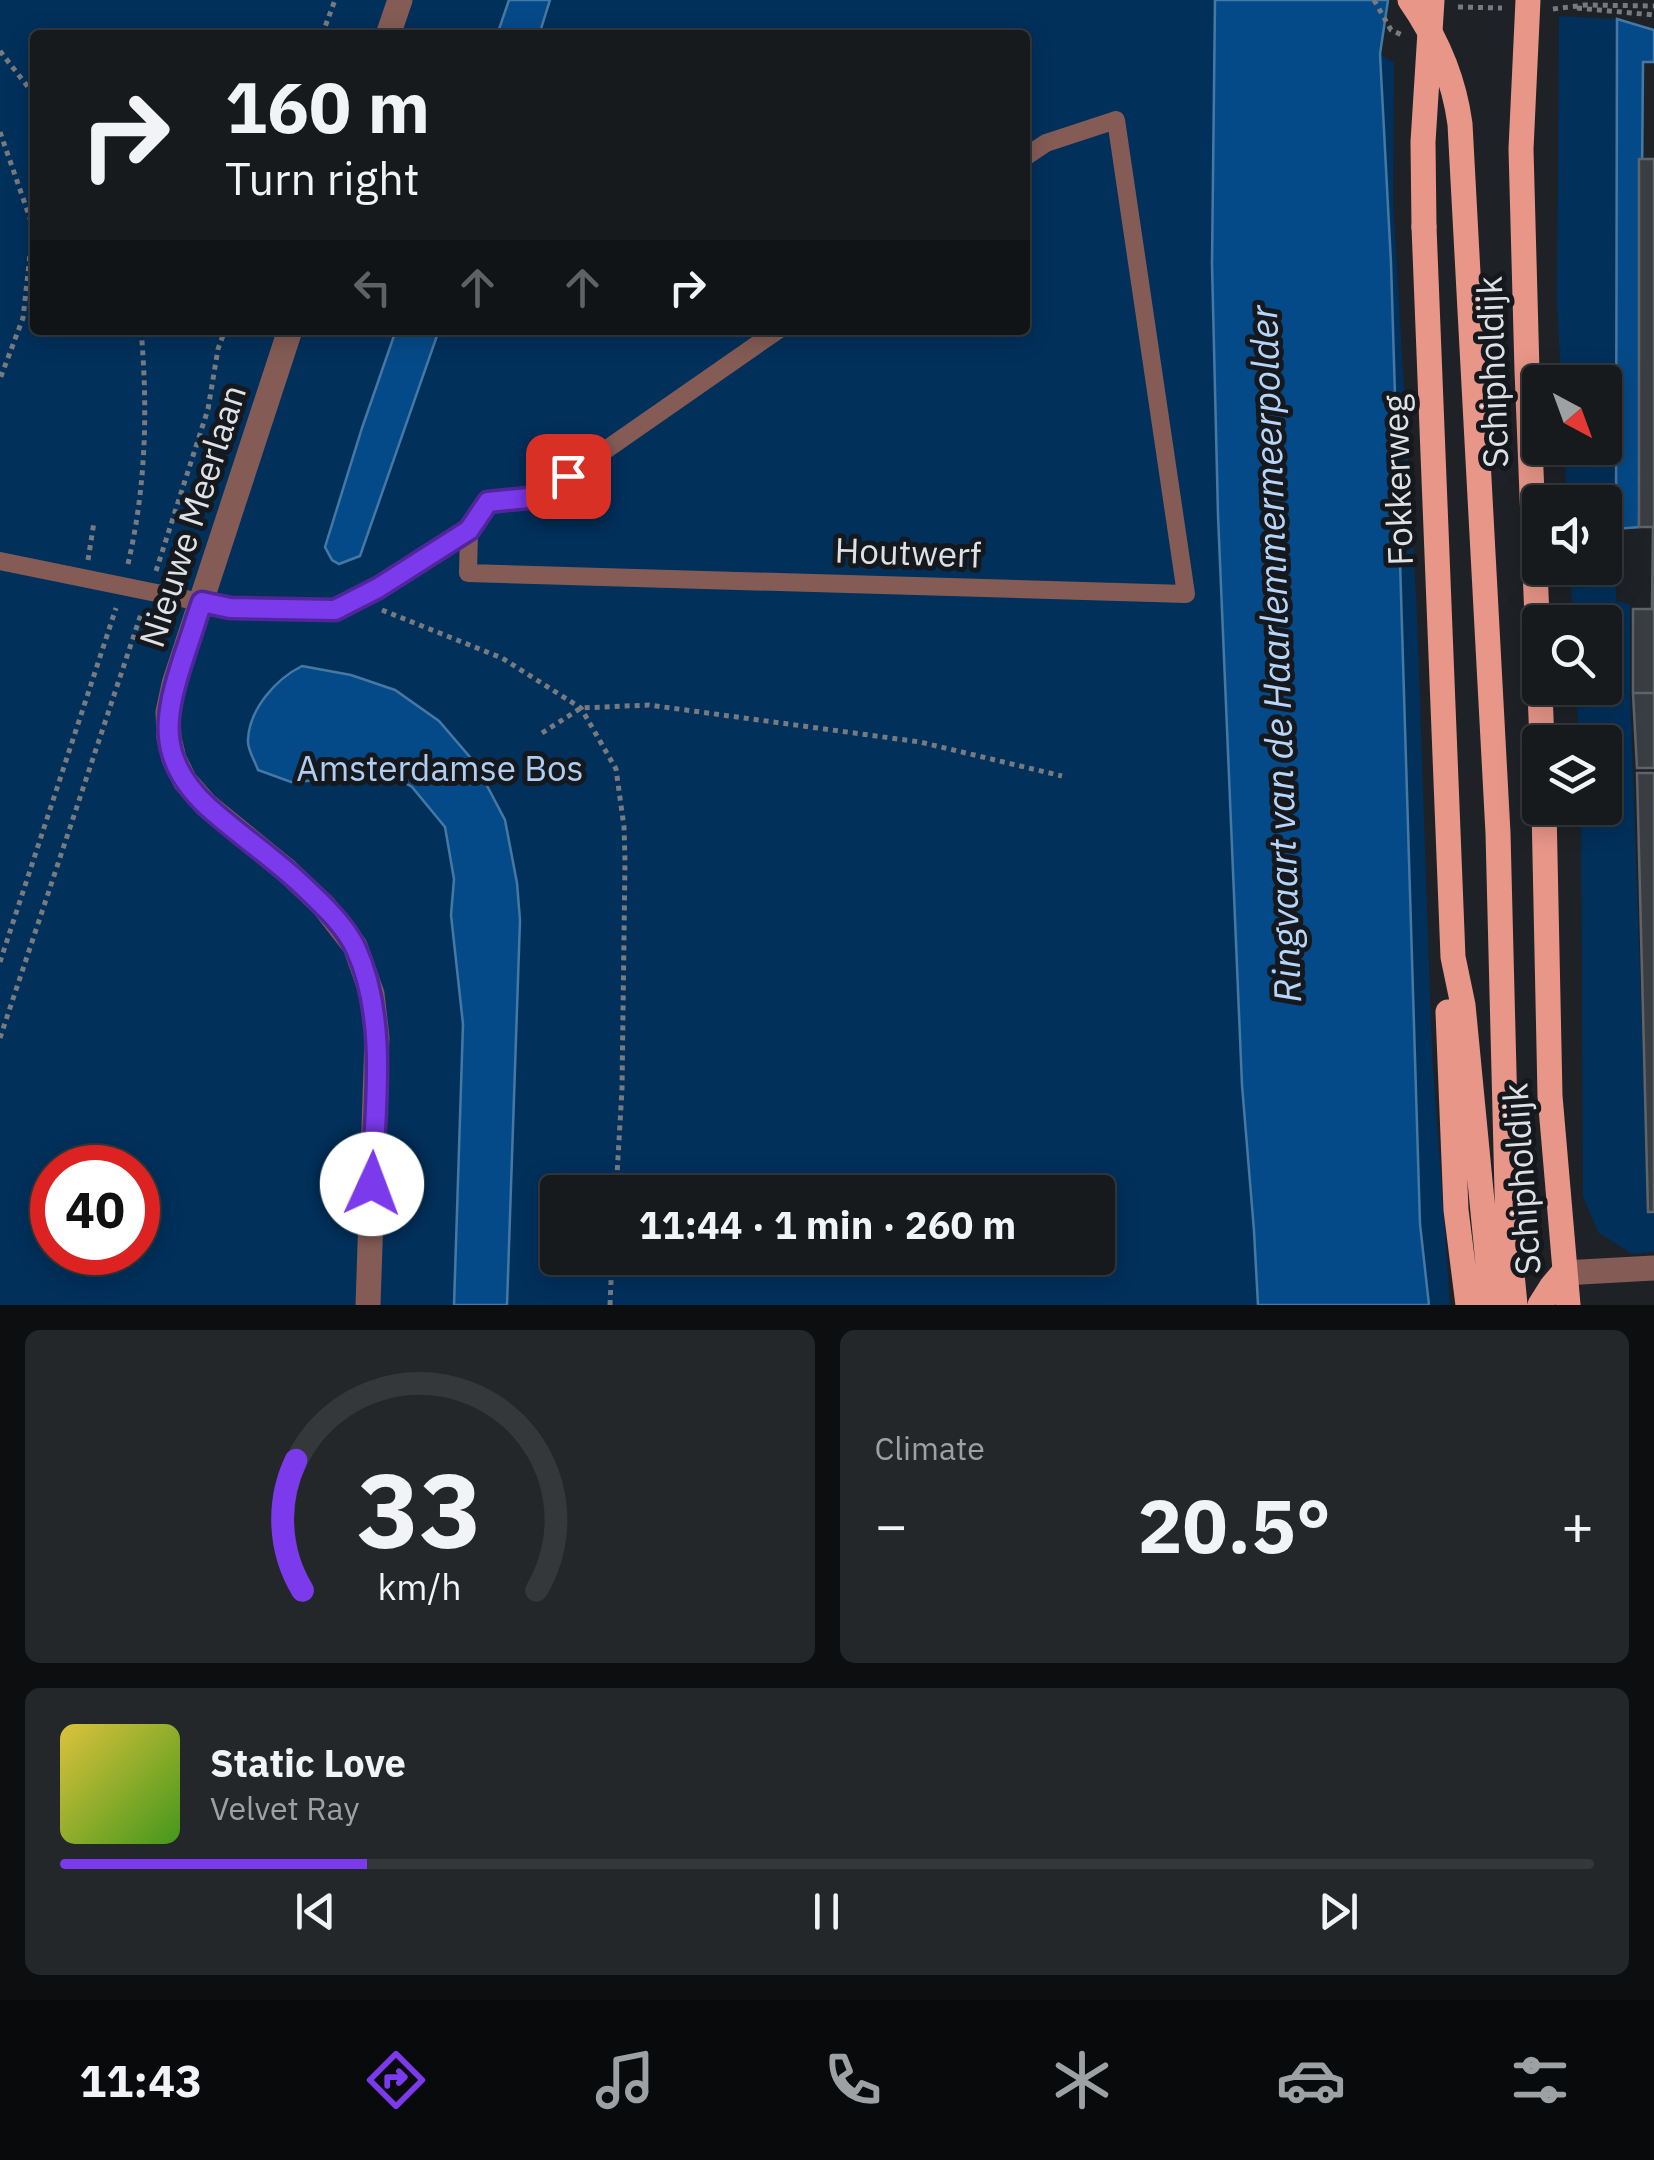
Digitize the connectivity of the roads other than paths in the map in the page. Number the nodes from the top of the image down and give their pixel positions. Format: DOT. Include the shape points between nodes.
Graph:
graph roads {
  1 [pos="400,0"];
  2 [pos="1410,0"];
  3 [pos="1432,0"];
  4 [pos="1528,0"];
  5 [pos="390,30"];
  6 [pos="1030,154"];
  7 [pos="288,335"];
  8 [pos="771,335"];
  9 [pos="469,530"];
  10 [pos="0,561"];
  11 [pos="202,602"];
  12 [pos="1541,725"];
  13 [pos="1544,825"];
  14 [pos="1453,957"];
  15 [pos="1654,1268"];
  16 [pos="1563,1273"];
  17 [pos="368,1305"];
  18 [pos="1468,1305"];
  19 [pos="1492,1305"];
  20 [pos="1515,1305"];
  21 [pos="1540,1305"];
  22 [pos="1568,1305"];
  1 -- 5 [label="street"];
  2 -- 20 [label="main road" via="1440,51 1460,124"];
  3 -- 14 [label="main road, Fokkerweg, bridge" via="1422,142"];
  4 -- 12 [label="main road, Schipholdijk" via="1521,149"];
  6 -- 9 [label="lane, Houtwerf" via="1116,120 1186,594 468,573"];
  7 -- 11 [label="street, Nieuwe Meerlaan"];
  8 -- 9 [label="lane" via="538,497 488,502"];
  9 -- 11 [label="lane" via="335,610"];
  10 -- 11 [label="lane"];
  11 -- 17 [label="street, Nieuwe Meerlaan" via="168,712 174,759 206,805 324,906 355,946 372,994"];
  13 -- 16 [label="main road, Schipholdijk" via="1550,1096"];
  14 -- 18 [label="main road" via="1447,1005 1455,1192"];
  14 -- 19 [label="main road"];
  15 -- 16 [label="street"];
  16 -- 21 [label="main road"];
  16 -- 22 [label="main road, Schipholdijk"];
}
